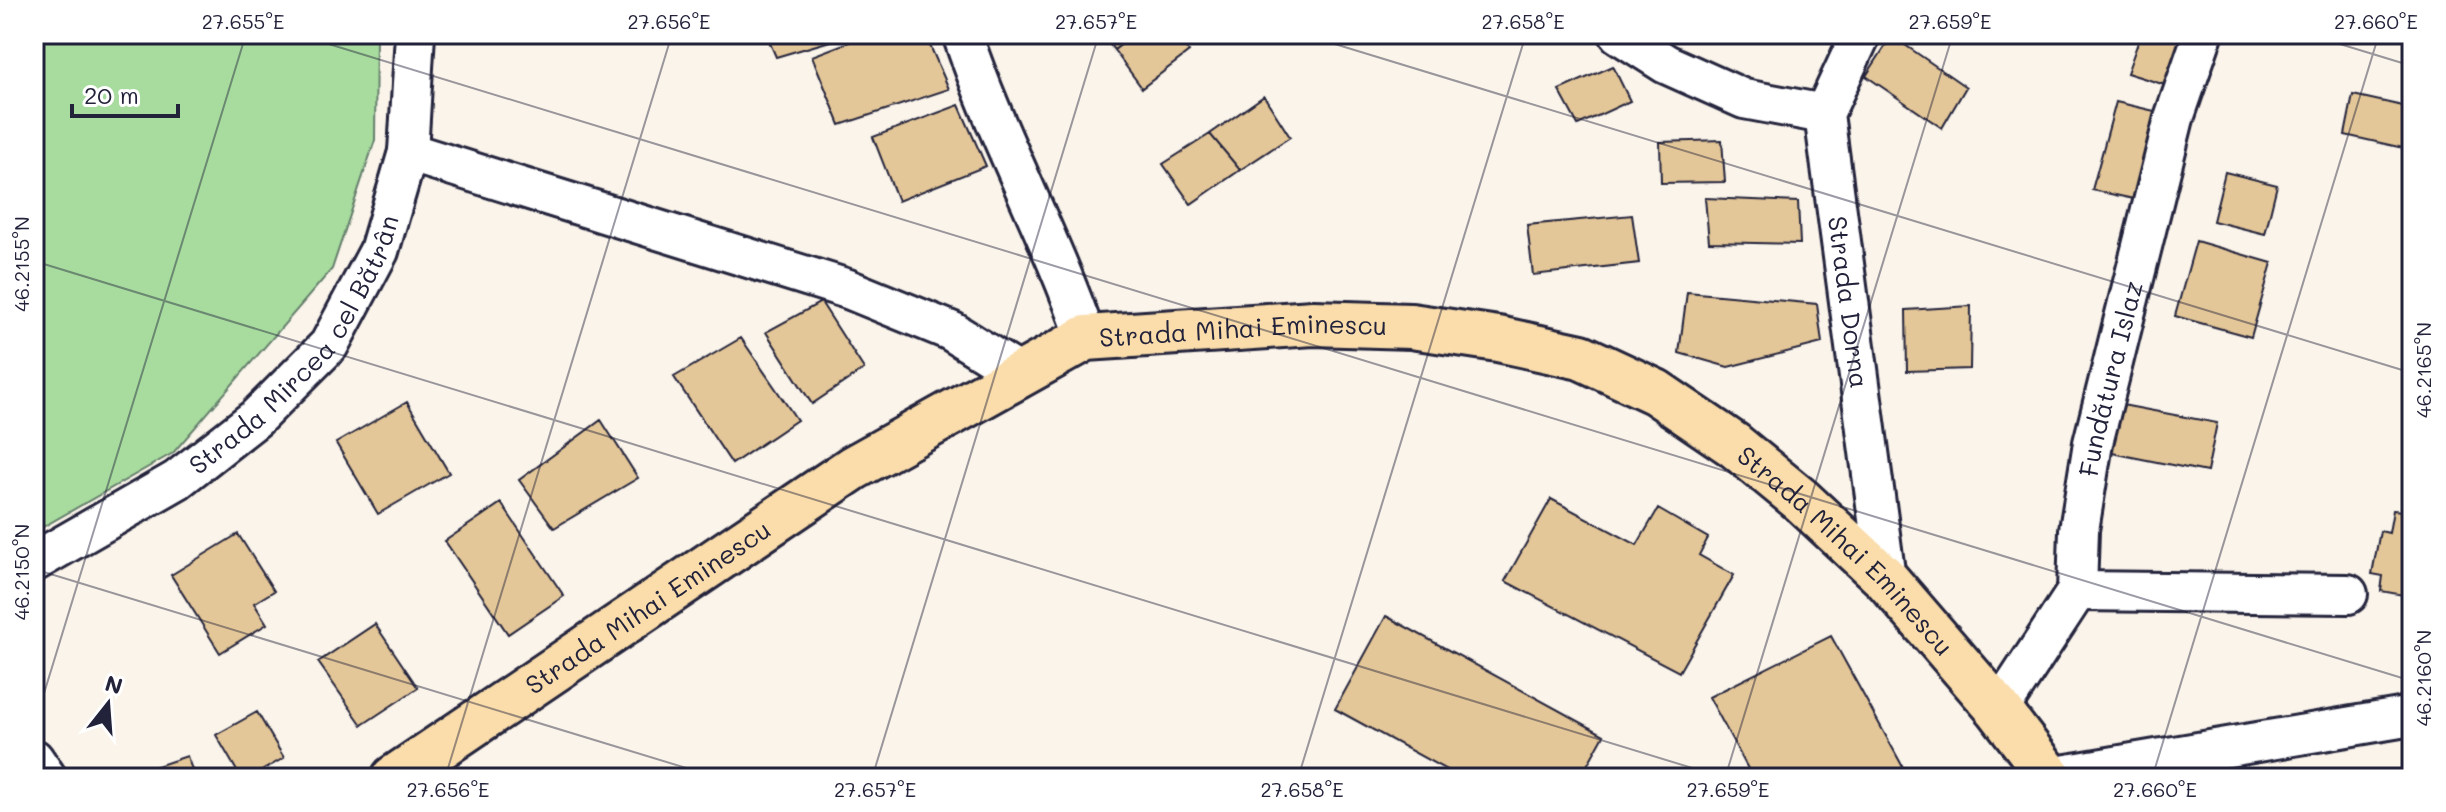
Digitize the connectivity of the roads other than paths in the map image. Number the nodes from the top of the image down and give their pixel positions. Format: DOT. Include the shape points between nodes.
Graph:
graph roads {
  1 [pos="415,34"];
  2 [pos="962,34"];
  3 [pos="1619,34"];
  4 [pos="1861,34"];
  5 [pos="2203,34"];
  6 [pos="1824,114"];
  7 [pos="408,152"];
  8 [pos="1086,338"];
  9 [pos="1020,374"];
  10 [pos="34,562"];
  11 [pos="1886,579"];
  12 [pos="2077,591"];
  13 [pos="2348,594"];
  14 [pos="1999,710"];
  15 [pos="2412,716"];
  16 [pos="34,759"];
  17 [pos="2050,777"];
  18 [pos="47,778"];
  19 [pos="394,778"];
  1 -- 7 [label="street, Strada Mircea cel Bătrân"];
  2 -- 8 [label="street"];
  3 -- 6 [label="street" via="1666,64 1744,99"];
  4 -- 6 [label="street"];
  5 -- 12 [label="street, Fundătura Islaz" via="2174,118 2093,443 2079,530"];
  6 -- 11 [label="street, Strada Dorna"];
  7 -- 9 [label="street" via="848,289 951,331"];
  7 -- 10 [label="street, Strada Mircea cel Bătrân" via="379,251 329,345 256,418 177,480"];
  8 -- 9 [label="main road, Strada Mihai Eminescu"];
  8 -- 11 [label="main road, Strada Mihai Eminescu" via="1313,323 1397,326 1581,357 1656,392 1734,445"];
  9 -- 19 [label="main road, Strada Mihai Eminescu" via="853,468"];
  11 -- 14 [label="main road, Strada Mihai Eminescu"];
  12 -- 13 [label="street"];
  12 -- 14 [label="street"];
  14 -- 17 [label="main road, Strada Mihai Eminescu"];
  15 -- 17 [label="street"];
  16 -- 18 [label="street"];
}
